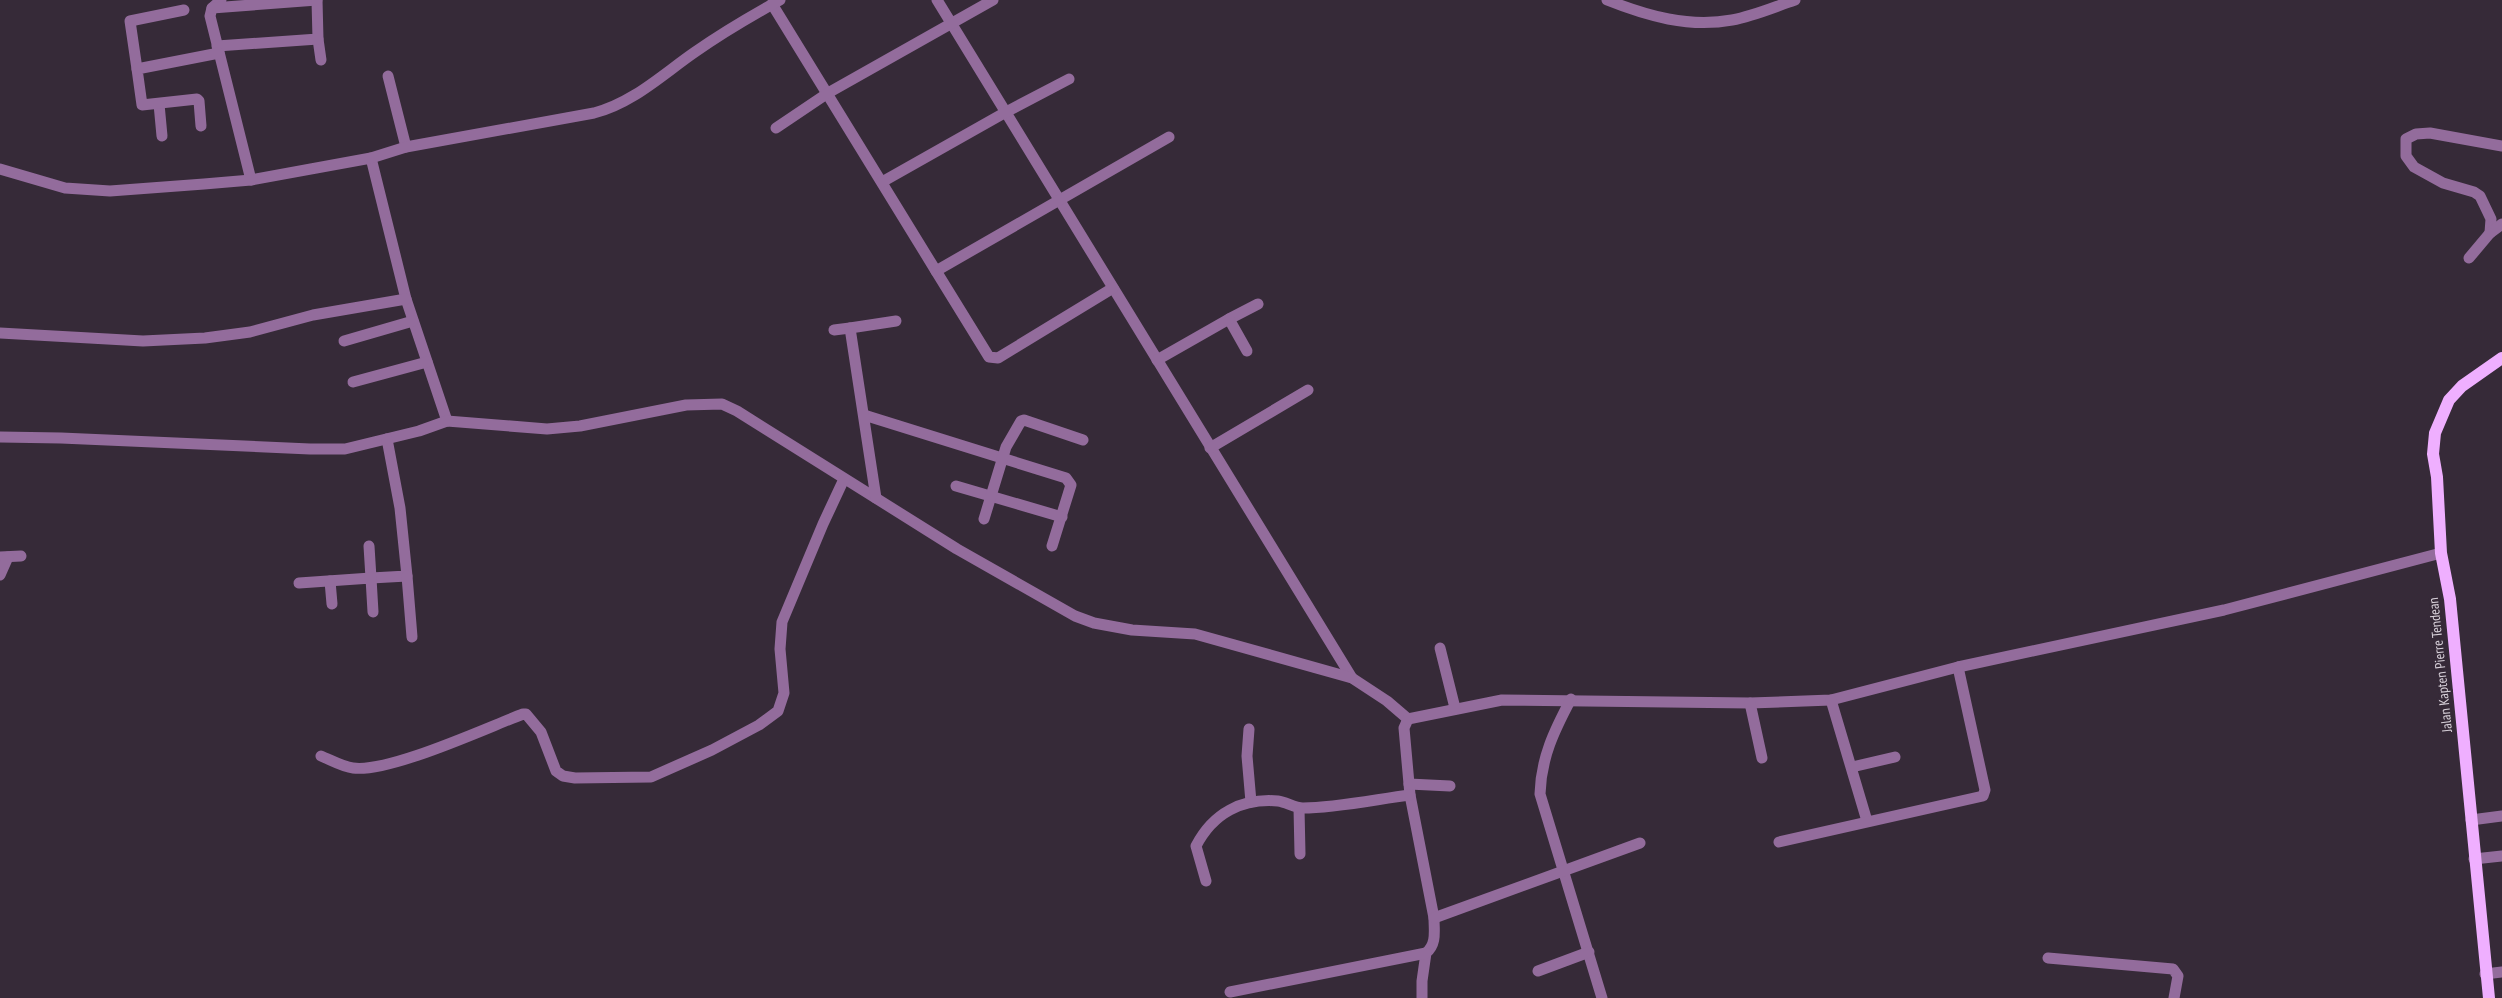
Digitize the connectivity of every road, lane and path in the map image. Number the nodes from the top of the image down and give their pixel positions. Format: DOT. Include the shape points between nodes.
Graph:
graph roads {
  1 [pos="221,0"];
  2 [pos="317,0"];
  3 [pos="937,0"];
  4 [pos="993,0"];
  5 [pos="1607,0"];
  6 [pos="1795,0"];
  7 [pos="776,2"];
  8 [pos="212,8"];
  9 [pos="184,10"];
  10 [pos="950,24"];
  11 [pos="318,39"];
  12 [pos="218,50"];
  13 [pos="320,60"];
  14 [pos="137,69"];
  15 [pos="388,76"];
  16 [pos="1069,79"];
  17 [pos="828,93"];
  18 [pos="159,104"];
  19 [pos="1006,112"];
  20 [pos="201,126"];
  21 [pos="776,128"];
  22 [pos="162,136"];
  23 [pos="1169,137"];
  24 [pos="2502,146"];
  25 [pos="406,147"];
  26 [pos="371,158"];
  27 [pos="0,169"];
  28 [pos="250,180"];
  29 [pos="882,182"];
  30 [pos="1060,200"];
  31 [pos="2502,224"];
  32 [pos="2490,233"];
  33 [pos="2469,258"];
  34 [pos="936,271"];
  35 [pos="1113,288"];
  36 [pos="406,299"];
  37 [pos="1258,304"];
  38 [pos="1229,319"];
  39 [pos="413,321"];
  40 [pos="896,321"];
  41 [pos="850,328"];
  42 [pos="834,330"];
  43 [pos="0,333"];
  44 [pos="344,341"];
  45 [pos="1247,351"];
  46 [pos="2502,358"];
  47 [pos="1156,360"];
  48 [pos="427,362"];
  49 [pos="353,382"];
  50 [pos="1308,390"];
  51 [pos="864,415"];
  52 [pos="447,421"];
  53 [pos="0,437"];
  54 [pos="386,439"];
  55 [pos="1082,440"];
  56 [pos="1210,448"];
  57 [pos="1002,458"];
  58 [pos="844,479"];
  59 [pos="956,486"];
  60 [pos="991,496"];
  61 [pos="876,498"];
  62 [pos="1062,517"];
  63 [pos="984,519"];
  64 [pos="369,546"];
  65 [pos="1052,546"];
  66 [pos="2441,553"];
  67 [pos="21,556"];
  68 [pos="4,557"];
  69 [pos="0,575"];
  70 [pos="407,576"];
  71 [pos="371,578"];
  72 [pos="330,581"];
  73 [pos="299,583"];
  74 [pos="332,604"];
  75 [pos="372,612"];
  76 [pos="412,637"];
  77 [pos="1440,648"];
  78 [pos="1958,667"];
  79 [pos="1352,678"];
  80 [pos="1571,700"];
  81 [pos="1831,700"];
  82 [pos="1750,703"];
  83 [pos="1456,708"];
  84 [pos="1408,719"];
  85 [pos="1249,729"];
  86 [pos="321,756"];
  87 [pos="1895,757"];
  88 [pos="1762,758"];
  89 [pos="1852,766"];
  90 [pos="1450,786"];
  91 [pos="1410,789"];
  92 [pos="1251,802"];
  93 [pos="1299,808"];
  94 [pos="2502,816"];
  95 [pos="2471,820"];
  96 [pos="1867,821"];
  97 [pos="1779,842"];
  98 [pos="1640,843"];
  99 [pos="1300,854"];
  100 [pos="2502,856"];
  101 [pos="2474,859"];
  102 [pos="1564,871"];
  103 [pos="1206,881"];
  104 [pos="1434,918"];
  105 [pos="1588,952"];
  106 [pos="1426,954"];
  107 [pos="2048,958"];
  108 [pos="1538,971"];
  109 [pos="2502,972"];
  110 [pos="2485,974"];
  111 [pos="1230,992"];
  112 [pos="1422,998"];
  113 [pos="1602,998"];
  114 [pos="2174,998"];
  115 [pos="2489,998"];
  1 -- 8 [label="street"];
  2 -- 8 [label="street"];
  2 -- 11 [label="street"];
  3 -- 10 [label="street"];
  4 -- 10 [label="street"];
  5 -- 6 [label="street" via="1635,11 1681,22 1709,23 1732,20"];
  7 -- 17 [label="street"];
  7 -- 25 [label="street" via="607,110"];
  8 -- 12 [label="street" via="210,16"];
  9 -- 14 [label="street" via="130,21"];
  10 -- 17 [label="street"];
  10 -- 19 [label="street"];
  11 -- 12 [label="street"];
  11 -- 13 [label="street"];
  12 -- 14 [label="street"];
  12 -- 28 [label="street"];
  14 -- 18 [label="street" via="142,106"];
  15 -- 25 [label="street"];
  16 -- 19 [label="street"];
  17 -- 21 [label="street"];
  17 -- 29 [label="street"];
  18 -- 20 [label="street" via="197,99"];
  18 -- 22 [label="street"];
  19 -- 29 [label="street"];
  19 -- 30 [label="street"];
  23 -- 30 [label="street"];
  24 -- 32 [label="street" via="2430,133 2411,136 2405,145 2406,156 2414,167 2442,184 2480,196 2491,219"];
  25 -- 26 [label="street"];
  26 -- 28 [label="street"];
  26 -- 36 [label="street"];
  27 -- 28 [label="street" via="65,188 110,191"];
  29 -- 34 [label="street"];
  30 -- 34 [label="street"];
  30 -- 35 [label="street"];
  31 -- 32 [label="street"];
  32 -- 33 [label="street"];
  34 -- 35 [label="street" via="993,359"];
  35 -- 47 [label="street"];
  36 -- 39 [label="street"];
  36 -- 43 [label="street" via="314,315 250,332 205,338 143,342"];
  37 -- 38 [label="street"];
  38 -- 45 [label="street"];
  38 -- 47 [label="street"];
  39 -- 44 [label="street"];
  39 -- 48 [label="street"];
  40 -- 41 [label="street"];
  41 -- 42 [label="street"];
  41 -- 51 [label="street"];
  46 -- 66 [label="main road, Jalan Kapten Pierre Tendean" via="2462,386 2449,400 2435,433 2433,454"];
  47 -- 56 [label="street"];
  48 -- 49 [label="street"];
  48 -- 52 [label="street"];
  50 -- 56 [label="street"];
  51 -- 57 [label="street"];
  51 -- 61 [label="street"];
  52 -- 54 [label="street"];
  52 -- 58 [label="street" via="547,429 686,405 722,404"];
  53 -- 54 [label="street" via="310,449 345,449"];
  54 -- 70 [label="street" via="400,508"];
  55 -- 57 [label="street" via="1024,420 1013,434"];
  56 -- 79 [label="street"];
  57 -- 60 [label="street"];
  57 -- 62 [label="street" via="1066,478 1071,485"];
  58 -- 61 [label="street"];
  58 -- 86 [label="street" via="782,622 780,649 784,693 778,711 712,750 651,777 569,777 556,771 541,732 523,714 415,756 365,768 352,768"];
  59 -- 60 [label="street"];
  60 -- 62 [label="street"];
  60 -- 63 [label="street"];
  61 -- 79 [label="street" via="1005,578 1074,616 1132,630 1196,634"];
  62 -- 65 [label="street"];
  64 -- 71 [label="street"];
  66 -- 78 [label="street" via="2224,610"];
  66 -- 95 [label="main road, Jalan Kapten Pierre Tendean" via="2450,599"];
  67 -- 68 [label="street"];
  68 -- 69 [label="street"];
  70 -- 71 [label="street"];
  70 -- 76 [label="street"];
  71 -- 72 [label="street"];
  71 -- 75 [label="street"];
  72 -- 73 [label="street"];
  72 -- 74 [label="street"];
  77 -- 83 [label="street"];
  78 -- 81 [label="street"];
  78 -- 96 [label="street" via="1984,793 1979,798"];
  79 -- 84 [label="street"];
  80 -- 82 [label="street"];
  80 -- 83 [label="street" via="1502,700"];
  80 -- 102 [label="street" via="1550,739 1540,780 1540,794"];
  81 -- 82 [label="street"];
  81 -- 89 [label="street"];
  82 -- 88 [label="street"];
  83 -- 84 [label="street"];
  84 -- 91 [label="street" via="1404,728"];
  85 -- 92 [label="street" via="1247,756"];
  87 -- 89 [label="street"];
  89 -- 96 [label="street"];
  90 -- 91 [label="street"];
  91 -- 93 [label="street"];
  91 -- 104 [label="street"];
  92 -- 93 [label="street" via="1279,801"];
  92 -- 103 [label="street" via="1227,810 1209,825 1198,842 1197,850"];
  93 -- 99 [label="street"];
  94 -- 95 [label="street"];
  95 -- 101 [label="main road, Jalan Kapten Pierre Tendean"];
  96 -- 97 [label="street"];
  98 -- 102 [label="street"];
  100 -- 101 [label="street"];
  101 -- 110 [label="main road, Jalan Kapten Pierre Tendean"];
  102 -- 104 [label="street"];
  102 -- 105 [label="street"];
  104 -- 106 [label="street" via="1433,944"];
  105 -- 108 [label="street"];
  105 -- 113 [label="street"];
  106 -- 111 [label="street"];
  106 -- 112 [label="street"];
  107 -- 114 [label="street" via="2173,968 2178,976"];
  109 -- 110 [label="street"];
  110 -- 115 [label="main road, Jalan Kapten Pierre Tendean"];
}
